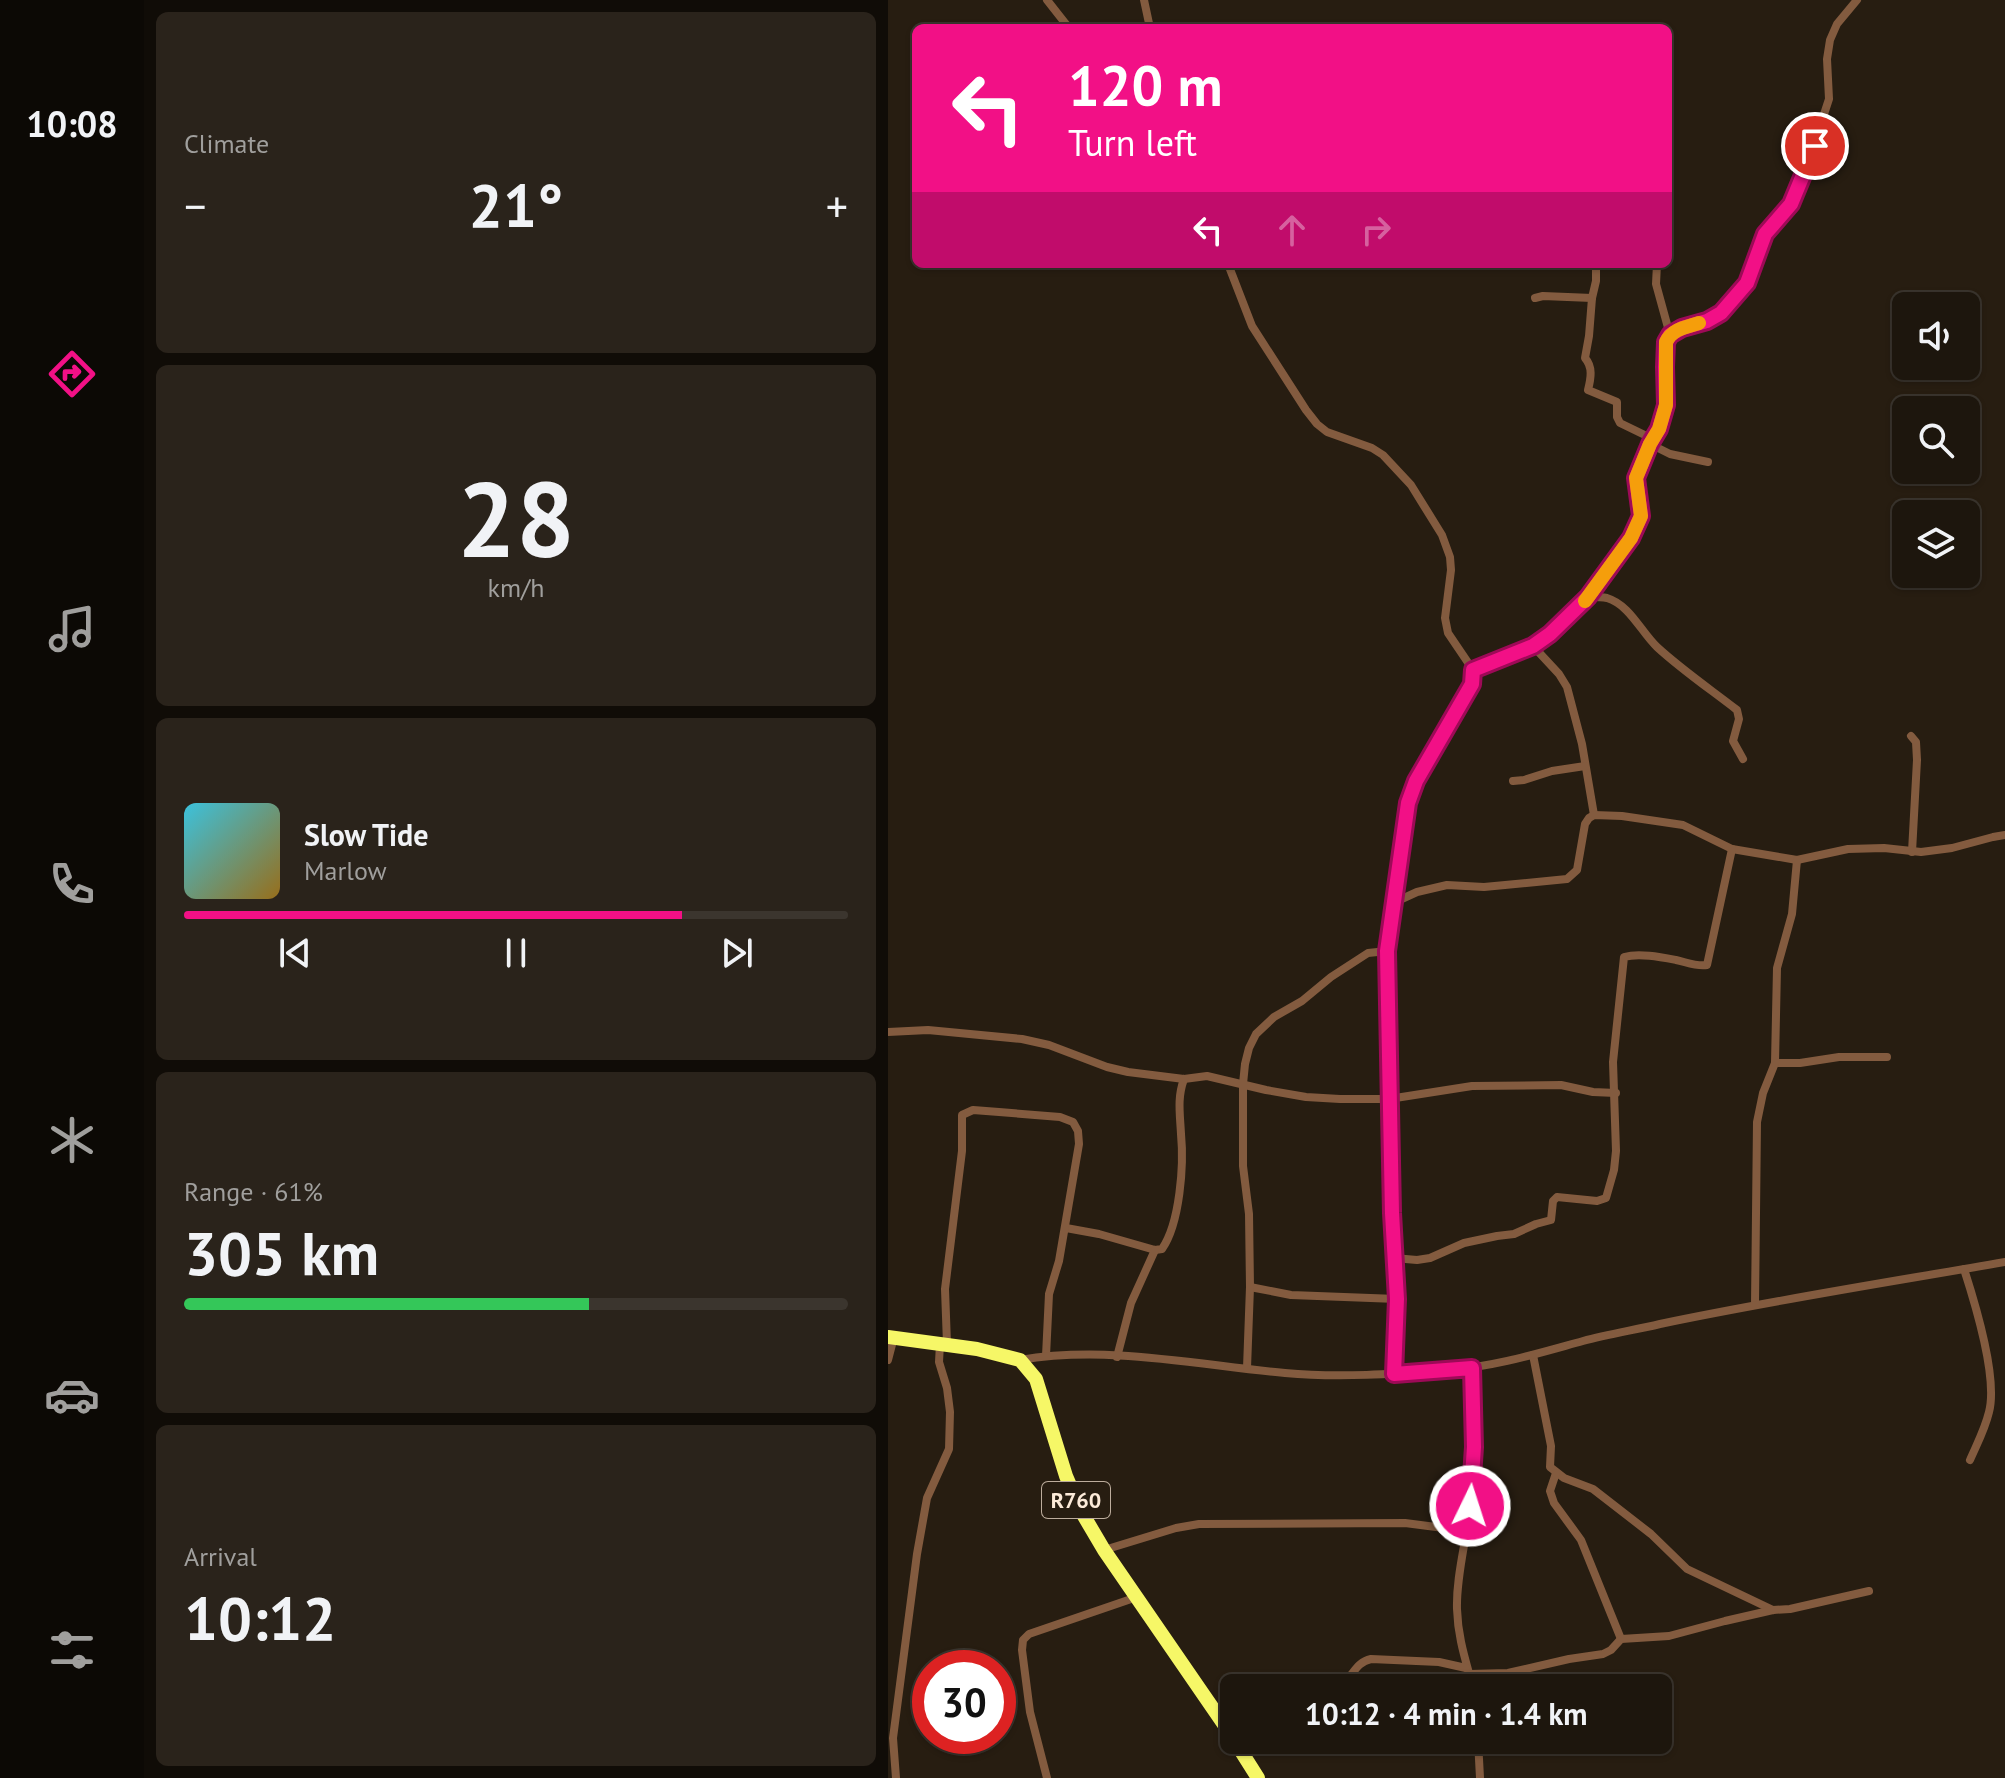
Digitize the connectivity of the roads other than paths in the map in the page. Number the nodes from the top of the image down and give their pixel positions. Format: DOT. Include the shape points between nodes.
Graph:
graph roads {
  1 [pos="1047,0"];
  2 [pos="1144,0"];
  3 [pos="1857,0"];
  4 [pos="1066,24"];
  5 [pos="1149,24"];
  6 [pos="1230,268"];
  7 [pos="1596,268"];
  8 [pos="1657,268"];
  9 [pos="1535,298"];
  10 [pos="1592,298"];
  11 [pos="1670,335"];
  12 [pos="1652,441"];
  13 [pos="1708,462"];
  14 [pos="1588,597"];
  15 [pos="1533,646"];
  16 [pos="1473,670"];
  17 [pos="1911,736"];
  18 [pos="1743,759"];
  19 [pos="1585,766"];
  20 [pos="1513,781"];
  21 [pos="1594,815"];
  22 [pos="2005,835"];
  23 [pos="1732,849"];
  24 [pos="1912,852"];
  25 [pos="1797,860"];
  26 [pos="1393,903"];
  27 [pos="1387,951"];
  28 [pos="888,1032"];
  29 [pos="1887,1057"];
  30 [pos="1775,1063"];
  31 [pos="1184,1079"];
  32 [pos="1243,1084"];
  33 [pos="1616,1093"];
  34 [pos="1389,1099"];
  35 [pos="1066,1228"];
  36 [pos="1155,1250"];
  37 [pos="1394,1258"];
  38 [pos="2005,1262"];
  39 [pos="1964,1269"];
  40 [pos="1250,1287"];
  41 [pos="1397,1299"];
  42 [pos="1755,1305"];
  43 [pos="891,1337"];
  44 [pos="943,1343"];
  45 [pos="1533,1355"];
  46 [pos="1046,1356"];
  47 [pos="1117,1357"];
  48 [pos="888,1360"];
  49 [pos="1020,1360"];
  50 [pos="1247,1368"];
  51 [pos="1472,1368"];
  52 [pos="1394,1374"];
  53 [pos="1970,1460"];
  54 [pos="1556,1473"];
  55 [pos="1467,1531"];
  56 [pos="1104,1550"];
  57 [pos="1869,1591"];
  58 [pos="1137,1597"];
  59 [pos="1773,1610"];
  60 [pos="1621,1639"];
  61 [pos="1467,1671"];
  62 [pos="1353,1674"];
  63 [pos="1468,1674"];
  64 [pos="1220,1715"];
  65 [pos="1244,1754"];
  66 [pos="1479,1754"];
  67 [pos="896,1778"];
  68 [pos="1047,1778"];
  69 [pos="1258,1778"];
  70 [pos="1480,1778"];
  1 -- 4 [label="street"];
  2 -- 5 [label="street"];
  3 -- 11 [label="street" via="1830,40 1829,99 1803,178 1791,204 1765,234 1747,283 1721,313"];
  6 -- 16 [label="street" via="1252,326 1317,424 1383,455 1411,485 1442,535 1451,570 1448,633"];
  7 -- 10 [label="street"];
  8 -- 11 [label="street"];
  9 -- 10 [label="street"];
  10 -- 12 [label="street" via="1585,351 1591,369 1588,390 1617,402 1620,423"];
  11 -- 12 [label="street" via="1666,405"];
  12 -- 13 [label="street" via="1670,454"];
  12 -- 14 [label="street" via="1636,478 1641,516"];
  14 -- 15 [label="street"];
  14 -- 18 [label="street" via="1607,598 1630,614 1655,645 1737,710 1733,741"];
  15 -- 16 [label="street"];
  15 -- 19 [label="street" via="1567,687"];
  16 -- 26 [label="street" via="1472,684 1408,803"];
  17 -- 24 [label="street" via="1917,760"];
  19 -- 20 [label="street"];
  19 -- 21 [label="street"];
  21 -- 23 [label="street" via="1683,825"];
  21 -- 26 [label="street" via="1585,824 1577,870 1567,879 1447,885"];
  22 -- 24 [label="street"];
  23 -- 25 [label="street"];
  23 -- 33 [label="street" via="1707,965 1624,957 1613,1062"];
  24 -- 25 [label="street" via="1848,849"];
  25 -- 30 [label="street" via="1792,914 1777,968"];
  26 -- 27 [label="street"];
  27 -- 32 [label="street" via="1368,953 1274,1017 1249,1048"];
  27 -- 34 [label="street"];
  28 -- 31 [label="street" via="928,1030 1022,1039 1117,1069"];
  29 -- 30 [label="street"];
  30 -- 42 [label="street" via="1757,1122"];
  31 -- 32 [label="street" via="1207,1076"];
  31 -- 36 [label="street" via="1178,1103 1178,1197 1167,1242"];
  32 -- 34 [label="street" via="1306,1097"];
  32 -- 40 [label="street"];
  33 -- 34 [label="street" via="1561,1085 1472,1086"];
  33 -- 37 [label="street" via="1616,1151 1606,1198 1557,1197 1547,1222 1464,1243 1430,1258"];
  34 -- 37 [label="street"];
  35 -- 36 [label="street"];
  35 -- 44 [label="street" via="1079,1144 1073,1122 973,1110 962,1115"];
  35 -- 46 [label="street" via="1049,1294"];
  36 -- 47 [label="street" via="1131,1303"];
  37 -- 41 [label="street"];
  38 -- 39 [label="street"];
  39 -- 42 [label="street"];
  39 -- 53 [label="street" via="1991,1401"];
  40 -- 41 [label="street" via="1291,1295"];
  40 -- 50 [label="street"];
  41 -- 52 [label="street"];
  42 -- 45 [label="street"];
  43 -- 44 [label="main road"];
  43 -- 48 [label="street"];
  44 -- 49 [label="main road"];
  44 -- 67 [label="street" via="939,1362 950,1412 949,1449 927,1498 917,1554 893,1738"];
  45 -- 51 [label="street"];
  45 -- 54 [label="street" via="1551,1446 1550,1467"];
  46 -- 47 [label="street"];
  46 -- 49 [label="street"];
  47 -- 50 [label="street"];
  49 -- 56 [label="main road, R760" via="1036,1379 1066,1476"];
  50 -- 52 [label="street" via="1332,1376"];
  51 -- 52 [label="street"];
  51 -- 55 [label="street" via="1474,1447"];
  54 -- 59 [label="street" via="1593,1489 1687,1569"];
  54 -- 60 [label="street" via="1551,1496 1581,1540"];
  55 -- 56 [label="street" via="1405,1523 1199,1524"];
  55 -- 61 [label="street" via="1457,1595"];
  56 -- 58 [label="main road, R760"];
  57 -- 59 [label="street"];
  58 -- 64 [label="main road, R760"];
  58 -- 68 [label="street" via="1023,1640 1030,1712"];
  59 -- 60 [label="street" via="1669,1636"];
  60 -- 61 [label="street" via="1603,1654 1508,1673"];
  61 -- 62 [label="street" via="1439,1662 1371,1659"];
  61 -- 63 [label="street"];
  65 -- 69 [label="main road, R760"];
  66 -- 70 [label="street"];
}
